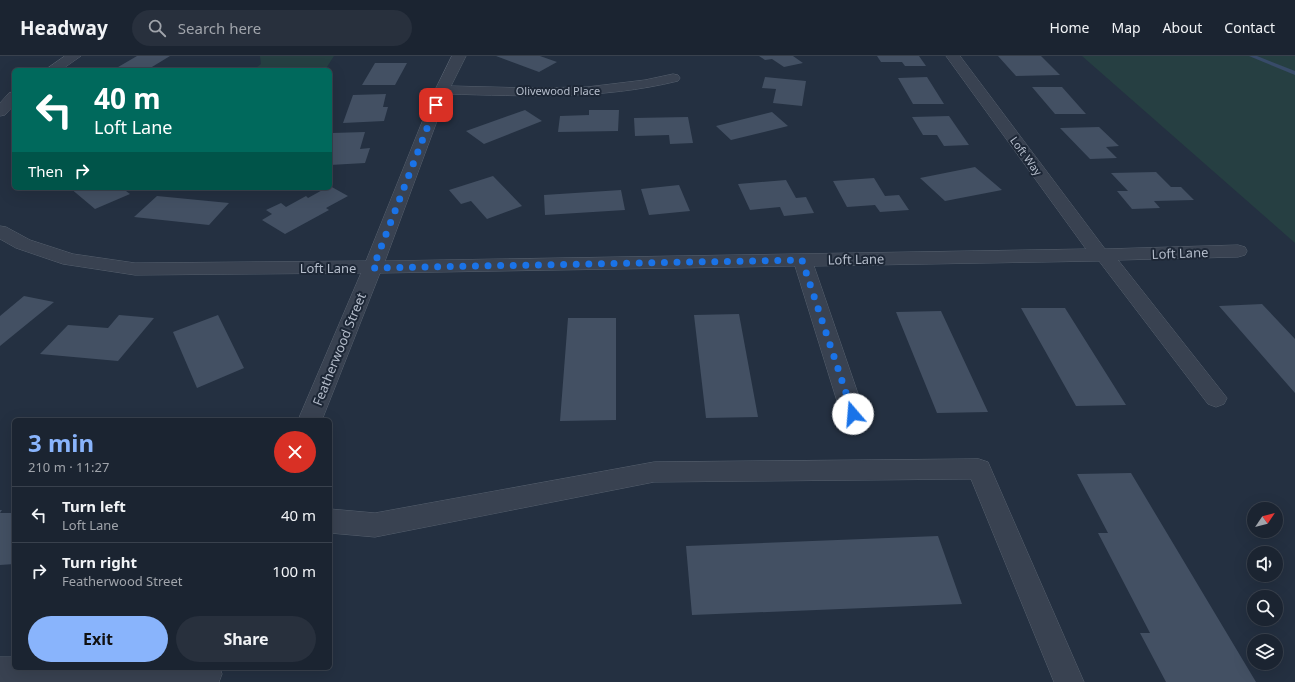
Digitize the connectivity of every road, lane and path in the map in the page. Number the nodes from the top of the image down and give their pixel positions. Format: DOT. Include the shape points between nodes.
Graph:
graph roads {
  1 [pos="74,56"];
  2 [pos="459,56"];
  3 [pos="953,56"];
  4 [pos="55,68"];
  5 [pos="673,78"];
  6 [pos="442,90"];
  7 [pos="12,98"];
  8 [pos="0,112"];
  9 [pos="0,231"];
  10 [pos="1238,251"];
  11 [pos="1102,255"];
  12 [pos="802,260"];
  13 [pos="373,268"];
  14 [pos="1216,398"];
  15 [pos="853,414"];
  16 [pos="311,418"];
  17 [pos="332,521"];
  18 [pos="0,672"];
  19 [pos="207,675"];
  20 [pos="1069,682"];
  1 -- 4 [label="street"];
  2 -- 6 [label="street, Featherwood Street"];
  3 -- 11 [label="street, Loft Way"];
  5 -- 6 [label="street, Olivewood Place" via="619,90"];
  6 -- 13 [label="street, Featherwood Street"];
  7 -- 8 [label="street"];
  9 -- 13 [label="street, Loft Lane" via="23,244 70,260 135,269"];
  10 -- 11 [label="street, Loft Lane"];
  11 -- 12 [label="street, Loft Lane"];
  11 -- 14 [label="street, Loft Way"];
  12 -- 13 [label="street, Loft Lane"];
  12 -- 15 [label="street"];
  13 -- 16 [label="street, Featherwood Street"];
  17 -- 20 [label="street" via="375,525 654,472 979,469"];
  18 -- 19 [label="street"];
}
